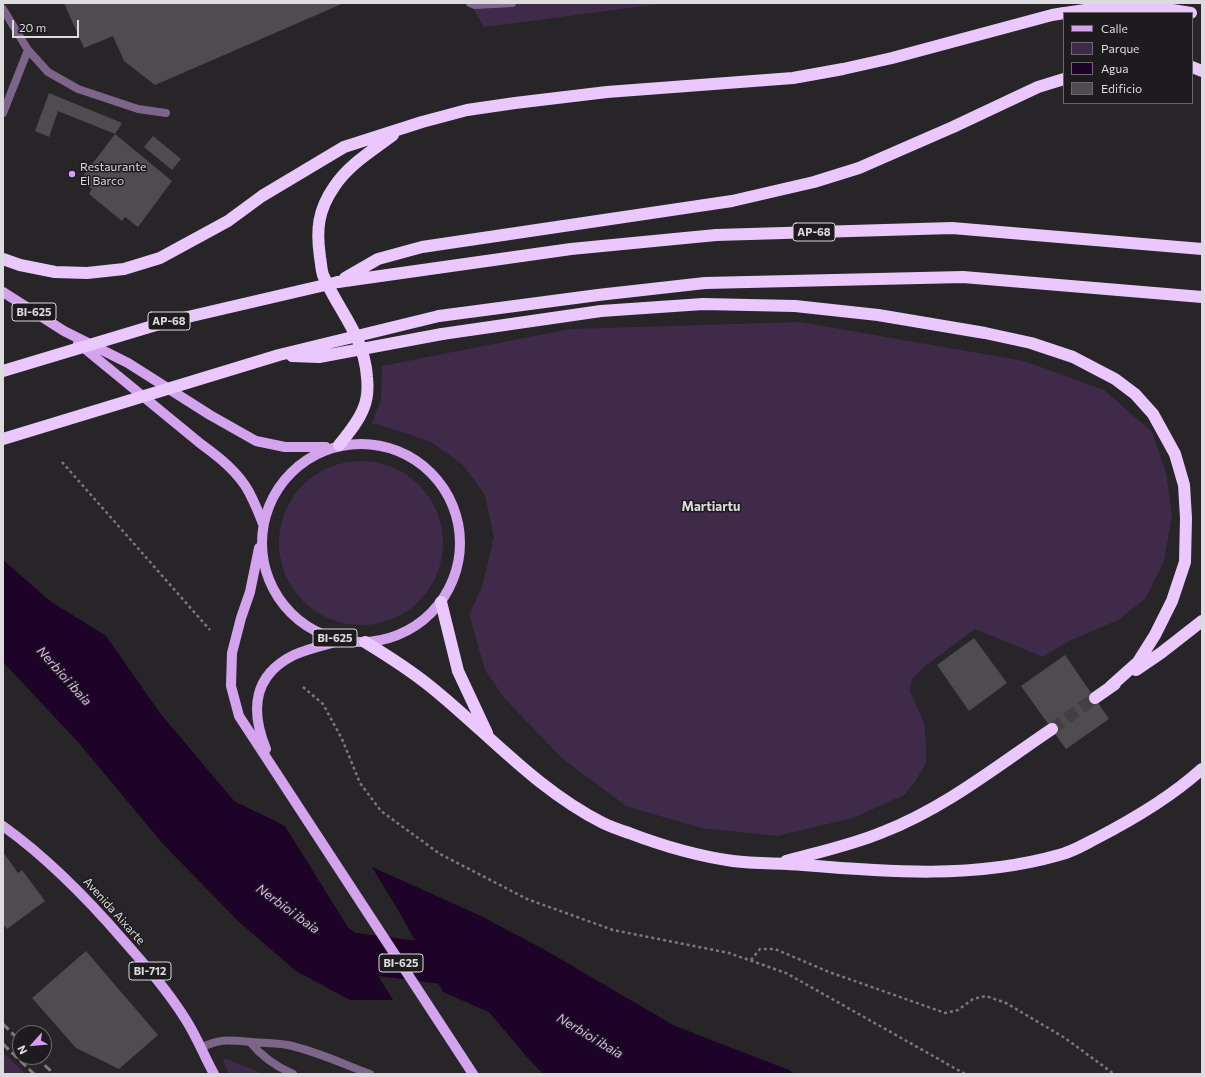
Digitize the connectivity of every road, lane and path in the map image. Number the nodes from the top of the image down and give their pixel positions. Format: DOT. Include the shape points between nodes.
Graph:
graph roads {
  1 [pos="470,3"];
  2 [pos="512,3"];
  3 [pos="3,9"];
  4 [pos="1071,12"];
  5 [pos="1186,12"];
  6 [pos="1063,13"];
  7 [pos="28,50"];
  8 [pos="1063,79"];
  9 [pos="3,113"];
  10 [pos="166,113"];
  11 [pos="402,129"];
  12 [pos="1202,250"];
  13 [pos="3,259"];
  14 [pos="338,282"];
  15 [pos="3,292"];
  16 [pos="1202,298"];
  17 [pos="64,331"];
  18 [pos="279,355"];
  19 [pos="3,371"];
  20 [pos="3,439"];
  21 [pos="335,446"];
  22 [pos="62,462"];
  23 [pos="263,524"];
  24 [pos="262,535"];
  25 [pos="441,602"];
  26 [pos="1202,621"];
  27 [pos="210,630"];
  28 [pos="342,640"];
  29 [pos="365,642"];
  30 [pos="302,687"];
  31 [pos="1110,688"];
  32 [pos="1094,698"];
  33 [pos="1052,729"];
  34 [pos="490,738"];
  35 [pos="273,768"];
  36 [pos="1202,769"];
  37 [pos="3,826"];
  38 [pos="777,863"];
  39 [pos="750,960"];
  40 [pos="250,1042"];
  41 [pos="200,1048"];
  42 [pos="213,1072"];
  43 [pos="293,1074"];
  44 [pos="370,1074"];
  45 [pos="473,1074"];
  46 [pos="965,1074"];
  47 [pos="1114,1074"];
  1 -- 2 [label="street"];
  3 -- 7 [label="street"];
  4 -- 5 [label="highway" via="1105,7 1160,8"];
  6 -- 11 [label="highway" via="892,58 800,77 515,102 467,110"];
  7 -- 9 [label="street"];
  7 -- 10 [label="street" via="48,72 78,89 138,109"];
  8 -- 14 [label="highway" via="1038,87 859,168 814,182 732,201 422,247 378,259"];
  11 -- 13 [label="highway" via="344,147 262,196 228,221 160,258 124,269 87,273 55,272"];
  11 -- 21 [label="highway" via="356,162 334,186 325,200 321,213 318,238 323,273 356,334 366,362 368,389 364,408 353,427"];
  12 -- 14 [label="highway, AP-68" via="952,228 716,235 571,249"];
  14 -- 19 [label="highway, AP-68, bridge" via="166,322"];
  15 -- 17 [label="main road, BI-625"];
  16 -- 18 [label="highway, bridge" via="963,277 713,282 439,316"];
  17 -- 21 [label="main road, BI-625" via="128,363 256,441 284,448"];
  17 -- 23 [label="main road, BI-625" via="218,456 248,492"];
  18 -- 20 [label="highway, bridge"];
  18 -- 31 [label="highway, bridge" via="319,357 442,334 601,311 703,304 795,306 878,315 993,334 1073,357 1114,379 1135,394 1153,414 1175,454 1184,485 1185,562 1172,601 1138,662"];
  21 -- 23 [label="main road, BI-625" via="315,454 287,476 276,490"];
  21 -- 25 [label="main road, BI-625" via="363,443 387,446 409,456 429,470 444,489 455,510 460,534 459,558 453,581"];
  22 -- 27 [label="path"];
  23 -- 24 [label="main road, BI-625"];
  24 -- 28 [label="main road, BI-625" via="263,559 270,582 282,603 299,620 319,633"];
  24 -- 35 [label="main road, BI-625" via="250,592 232,653 231,686 240,716"];
  25 -- 29 [label="main road, BI-625" via="426,618 408,631 387,639"];
  25 -- 34 [label="highway" via="458,671"];
  26 -- 31 [label="highway"];
  28 -- 29 [label="main road, BI-625"];
  28 -- 35 [label="main road, BI-625" via="295,654 279,664 267,676 260,689 257,718"];
  29 -- 34 [label="highway" via="430,686"];
  30 -- 39 [label="path" via="323,704 342,739 360,783 381,811 440,854 527,899 613,930 729,952"];
  31 -- 32 [label="highway"];
  33 -- 38 [label="highway" via="950,799 918,816 884,832 846,845"];
  34 -- 38 [label="highway" via="512,760 559,797 604,824 656,844 698,856"];
  35 -- 45 [label="main road, BI-625"];
  36 -- 38 [label="highway" via="1153,806 1119,827 1060,855 1007,866 952,872 881,871"];
  37 -- 41 [label="main road, Avenida Aixarte / BI-712" via="27,843 89,901 162,985 187,1021"];
  39 -- 46 [label="path" via="786,973"];
  39 -- 47 [label="path" via="760,949 775,949 829,972 945,1013 958,1010 973,999 986,996 1006,1003 1065,1038"];
  40 -- 41 [label="street" via="220,1040"];
  40 -- 43 [label="street" via="270,1063"];
  40 -- 44 [label="street" via="290,1046"];
  41 -- 42 [label="main road, Avenida Aixarte / BI-712"];
}
